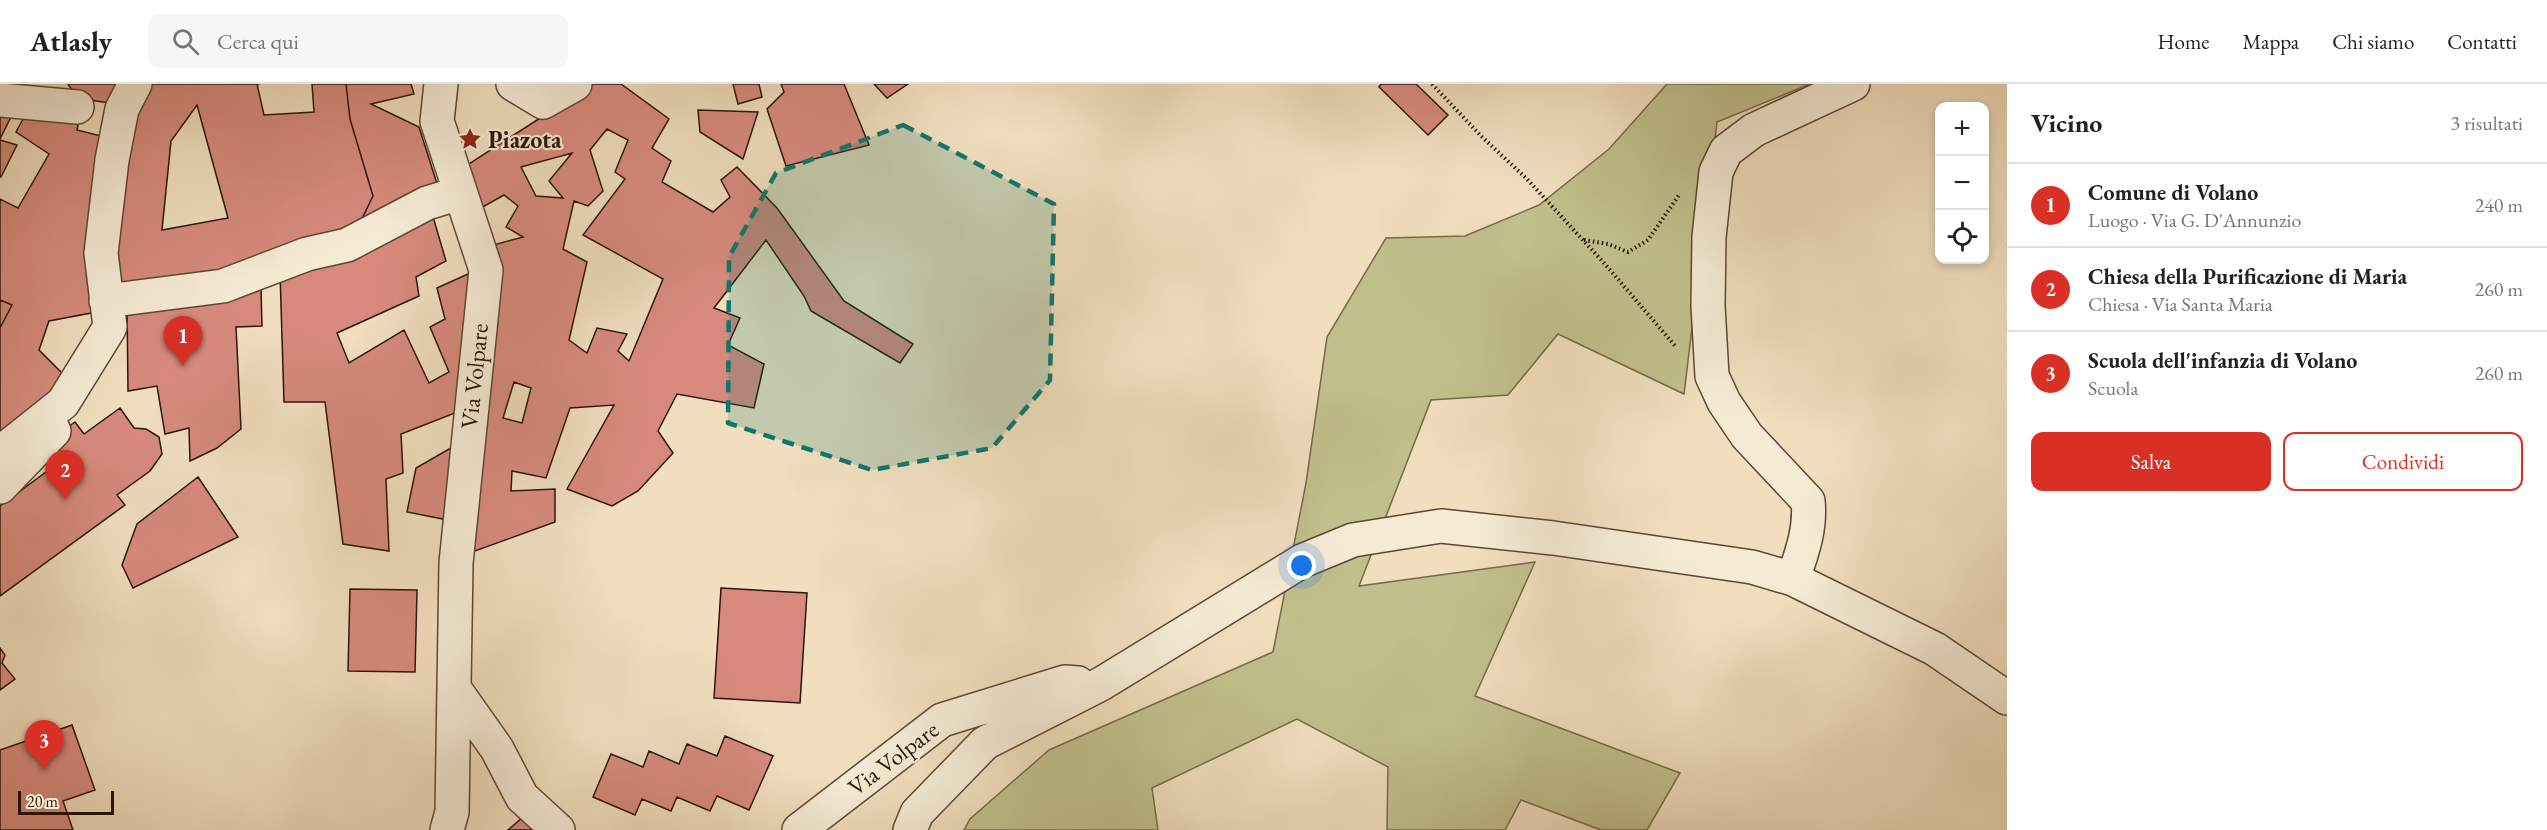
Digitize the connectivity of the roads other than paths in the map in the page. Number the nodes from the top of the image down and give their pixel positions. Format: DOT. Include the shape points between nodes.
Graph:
graph roads {
  1 [pos="135,84"];
  2 [pos="441,84"];
  3 [pos="513,84"];
  4 [pos="575,84"];
  5 [pos="1853,84"];
  6 [pos="68,95"];
  7 [pos="0,100"];
  8 [pos="119,127"];
  9 [pos="460,193"];
  10 [pos="106,301"];
  11 [pos="100,380"];
  12 [pos="0,453"];
  13 [pos="0,487"];
  14 [pos="1793,579"];
  15 [pos="1101,684"];
  16 [pos="454,688"];
  17 [pos="2007,698"];
  18 [pos="447,830"];
  19 [pos="558,830"];
  20 [pos="799,830"];
  21 [pos="910,830"];
  1 -- 8 [label="street" via="122,109"];
  2 -- 9 [label="street, Via Volpare" via="437,121"];
  3 -- 4 [label="street" via="543,102"];
  5 -- 14 [label="street" via="1754,130 1726,151 1716,172 1709,237 1712,376 1747,436 1808,501 1806,542"];
  6 -- 7 [label="street"];
  6 -- 8 [label="street"];
  8 -- 10 [label="street" via="101,252"];
  9 -- 10 [label="street" via="427,203 347,245 307,254 223,286"];
  9 -- 16 [label="street, Via Volpare" via="486,270 456,563"];
  10 -- 12 [label="street" via="110,327 63,402"];
  11 -- 13 [label="street"];
  14 -- 15 [label="street" via="1752,567 1442,526 1353,540 1302,561"];
  14 -- 17 [label="street" via="1935,650"];
  15 -- 20 [label="street, Via Volpare" via="1065,682 942,720"];
  15 -- 21 [label="street" via="985,743 917,813"];
  16 -- 18 [label="street, Via Volpare" via="452,812"];
  16 -- 19 [label="street" via="497,749 522,797"];
}
